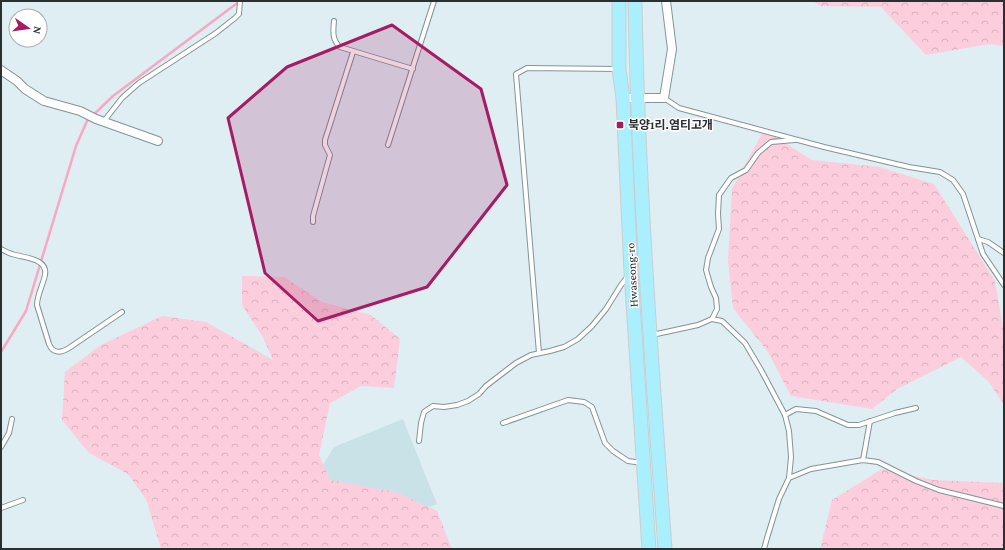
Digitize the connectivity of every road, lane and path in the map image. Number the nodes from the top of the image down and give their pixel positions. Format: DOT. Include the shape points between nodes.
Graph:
graph roads {
  1 [pos="240,1"];
  2 [pos="434,1"];
  3 [pos="619,1"];
  4 [pos="635,1"];
  5 [pos="666,1"];
  6 [pos="334,21"];
  7 [pos="353,52"];
  8 [pos="619,68"];
  9 [pos="413,69"];
  10 [pos="1,70"];
  11 [pos="623,98"];
  12 [pos="638,98"];
  13 [pos="664,98"];
  14 [pos="100,120"];
  15 [pos="797,140"];
  16 [pos="158,141"];
  17 [pos="388,145"];
  18 [pos="313,222"];
  19 [pos="978,239"];
  20 [pos="1,249"];
  21 [pos="1004,252"];
  22 [pos="631,272"];
  23 [pos="1004,285"];
  24 [pos="122,312"];
  25 [pos="712,318"];
  26 [pos="650,336"];
  27 [pos="539,353"];
  28 [pos="916,408"];
  29 [pos="785,415"];
  30 [pos="12,419"];
  31 [pos="870,421"];
  32 [pos="503,423"];
  33 [pos="419,441"];
  34 [pos="1,448"];
  35 [pos="863,460"];
  36 [pos="644,464"];
  37 [pos="789,478"];
  38 [pos="23,500"];
  39 [pos="1004,506"];
  40 [pos="1,508"];
  41 [pos="648,549"];
  42 [pos="665,549"];
  43 [pos="764,549"];
  1 -- 14 [label="lane" via="239,14 235,18 130,90"];
  2 -- 9 [label="lane"];
  3 -- 8 [label="main road, Hwaseong-ro"];
  4 -- 12 [label="main road, Hwaseong-ro"];
  5 -- 13 [label="street" via="672,49"];
  6 -- 7 [label="lane" via="335,43"];
  7 -- 9 [label="lane"];
  7 -- 18 [label="lane" via="325,140 330,155"];
  8 -- 11 [label="main road, Hwaseong-ro"];
  8 -- 27 [label="lane" via="526,68 516,74"];
  9 -- 17 [label="lane"];
  10 -- 14 [label="street" via="44,101 80,111"];
  11 -- 12 [label="street"];
  11 -- 22 [label="main road, Hwaseong-ro"];
  12 -- 13 [label="street"];
  12 -- 26 [label="main road, Hwaseong-ro"];
  13 -- 15 [label="lane" via="679,108"];
  14 -- 16 [label="street"];
  15 -- 19 [label="lane" via="940,172 953,180 963,194"];
  15 -- 25 [label="lane" via="771,142 758,152 746,170 732,178 719,195 719,229 706,270 716,298 717,309"];
  19 -- 21 [label="lane"];
  19 -- 23 [label="lane" via="983,254"];
  20 -- 24 [label="lane" via="43,264 45,275 37,305 51,349 62,352"];
  22 -- 27 [label="lane" via="606,310 578,339 564,347"];
  22 -- 36 [label="main road, Hwaseong-ro"];
  25 -- 26 [label="lane" via="698,325"];
  25 -- 29 [label="lane" via="722,320 745,343"];
  26 -- 42 [label="main road, Hwaseong-ro"];
  27 -- 33 [label="lane" via="531,354 516,364 468,401 458,405 433,406 424,412"];
  28 -- 31 [label="lane"];
  29 -- 31 [label="lane" via="796,409 816,411 848,425"];
  29 -- 37 [label="lane" via="791,457"];
  30 -- 34 [label="lane" via="9,433"];
  31 -- 35 [label="lane"];
  32 -- 36 [label="lane" via="568,400 584,402 592,407 606,443 613,451 628,460"];
  35 -- 37 [label="lane" via="811,469"];
  35 -- 39 [label="lane" via="878,462 939,490"];
  36 -- 41 [label="main road, Hwaseong-ro"];
  37 -- 43 [label="lane" via="779,499"];
  38 -- 40 [label="lane"];
}
